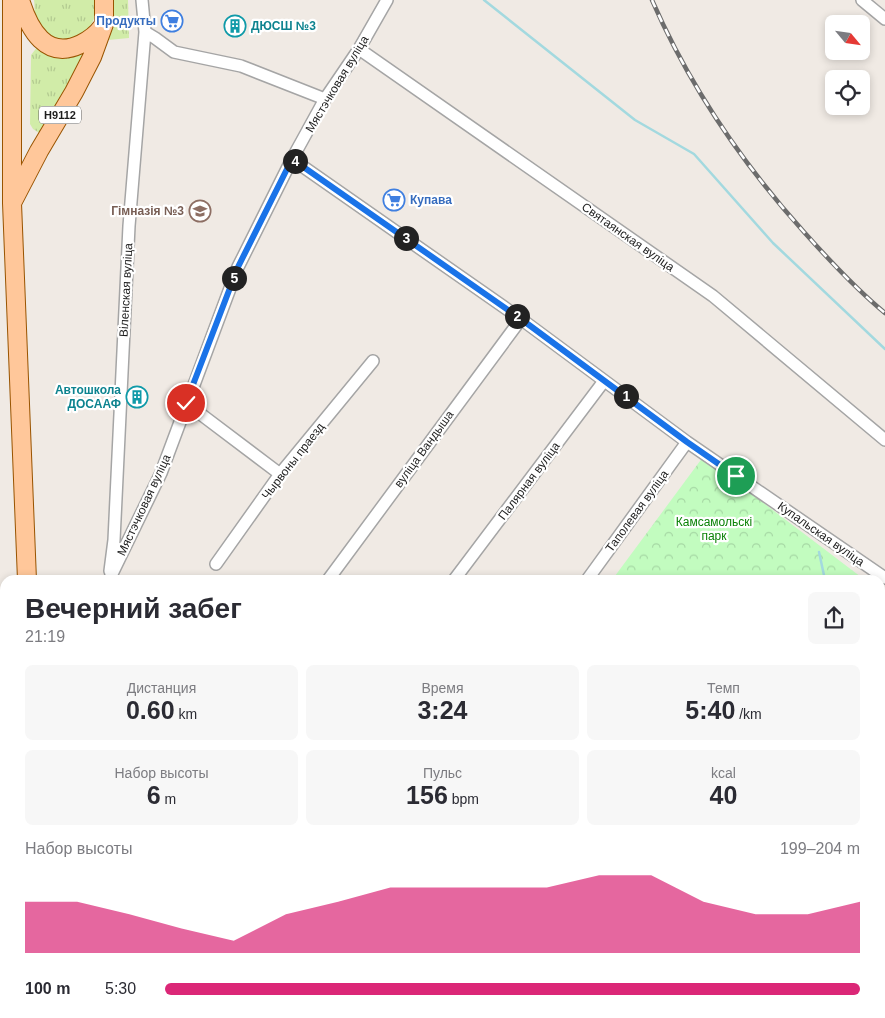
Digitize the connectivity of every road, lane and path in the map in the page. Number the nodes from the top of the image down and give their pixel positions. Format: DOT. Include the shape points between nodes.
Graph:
graph roads {
  1 [pos="4,0"];
  2 [pos="12,0"];
  3 [pos="20,0"];
  4 [pos="104,0"];
  5 [pos="142,0"];
  6 [pos="387,0"];
  7 [pos="862,0"];
  8 [pos="0,12"];
  9 [pos="885,19"];
  10 [pos="104,24"];
  11 [pos="145,32"];
  12 [pos="359,49"];
  13 [pos="325,99"];
  14 [pos="292,159"];
  15 [pos="0,177"];
  16 [pos="12,203"];
  17 [pos="521,319"];
  18 [pos="374,362"];
  19 [pos="604,381"];
  20 [pos="186,403"];
  21 [pos="885,440"];
  22 [pos="687,442"];
  23 [pos="280,474"];
  24 [pos="114,540"];
  25 [pos="128,544"];
  26 [pos="216,564"];
  27 [pos="27,575"];
  28 [pos="110,575"];
  29 [pos="112,575"];
  30 [pos="332,575"];
  31 [pos="458,575"];
  32 [pos="591,575"];
  33 [pos="881,575"];
  1 -- 8 [label="main road"];
  2 -- 16 [label="main road"];
  3 -- 10 [label="main road" via="39,39 55,48 73,48 95,35"];
  4 -- 10 [label="main road, Н9112"];
  5 -- 11 [label="street, Віленская вуліца"];
  6 -- 12 [label="street, Мястэчковая вуліца"];
  7 -- 9 [label="street"];
  10 -- 16 [label="main road, Н9112" via="92,57"];
  11 -- 13 [label="street" via="174,52 241,66"];
  11 -- 24 [label="street, Віленская вуліца" via="129,226"];
  12 -- 13 [label="street, Мястэчковая вуліца"];
  12 -- 21 [label="street, Святаянская вуліца" via="713,296"];
  13 -- 14 [label="street, Мястэчковая вуліца"];
  14 -- 17 [label="street, Купальская вуліца"];
  14 -- 20 [label="street, Мястэчковая вуліца" via="238,267"];
  15 -- 16 [label="main road"];
  16 -- 27 [label="main road"];
  17 -- 19 [label="street, Купальская вуліца"];
  17 -- 30 [label="street, вуліца Вандыша"];
  18 -- 23 [label="street, Чырвоны праезд"];
  19 -- 22 [label="street, Купальская вуліца"];
  19 -- 31 [label="street, Палярная вуліца"];
  20 -- 23 [label="street"];
  20 -- 25 [label="street, Мястэчковая вуліца" via="161,473"];
  22 -- 32 [label="street, Таполевая вуліца"];
  22 -- 33 [label="street, Купальская вуліца"];
  23 -- 26 [label="street, Чырвоны праезд"];
  24 -- 25 [label="street"];
  24 -- 28 [label="street, Віленская вуліца"];
  25 -- 29 [label="street, Мястэчковая вуліца"];
}
